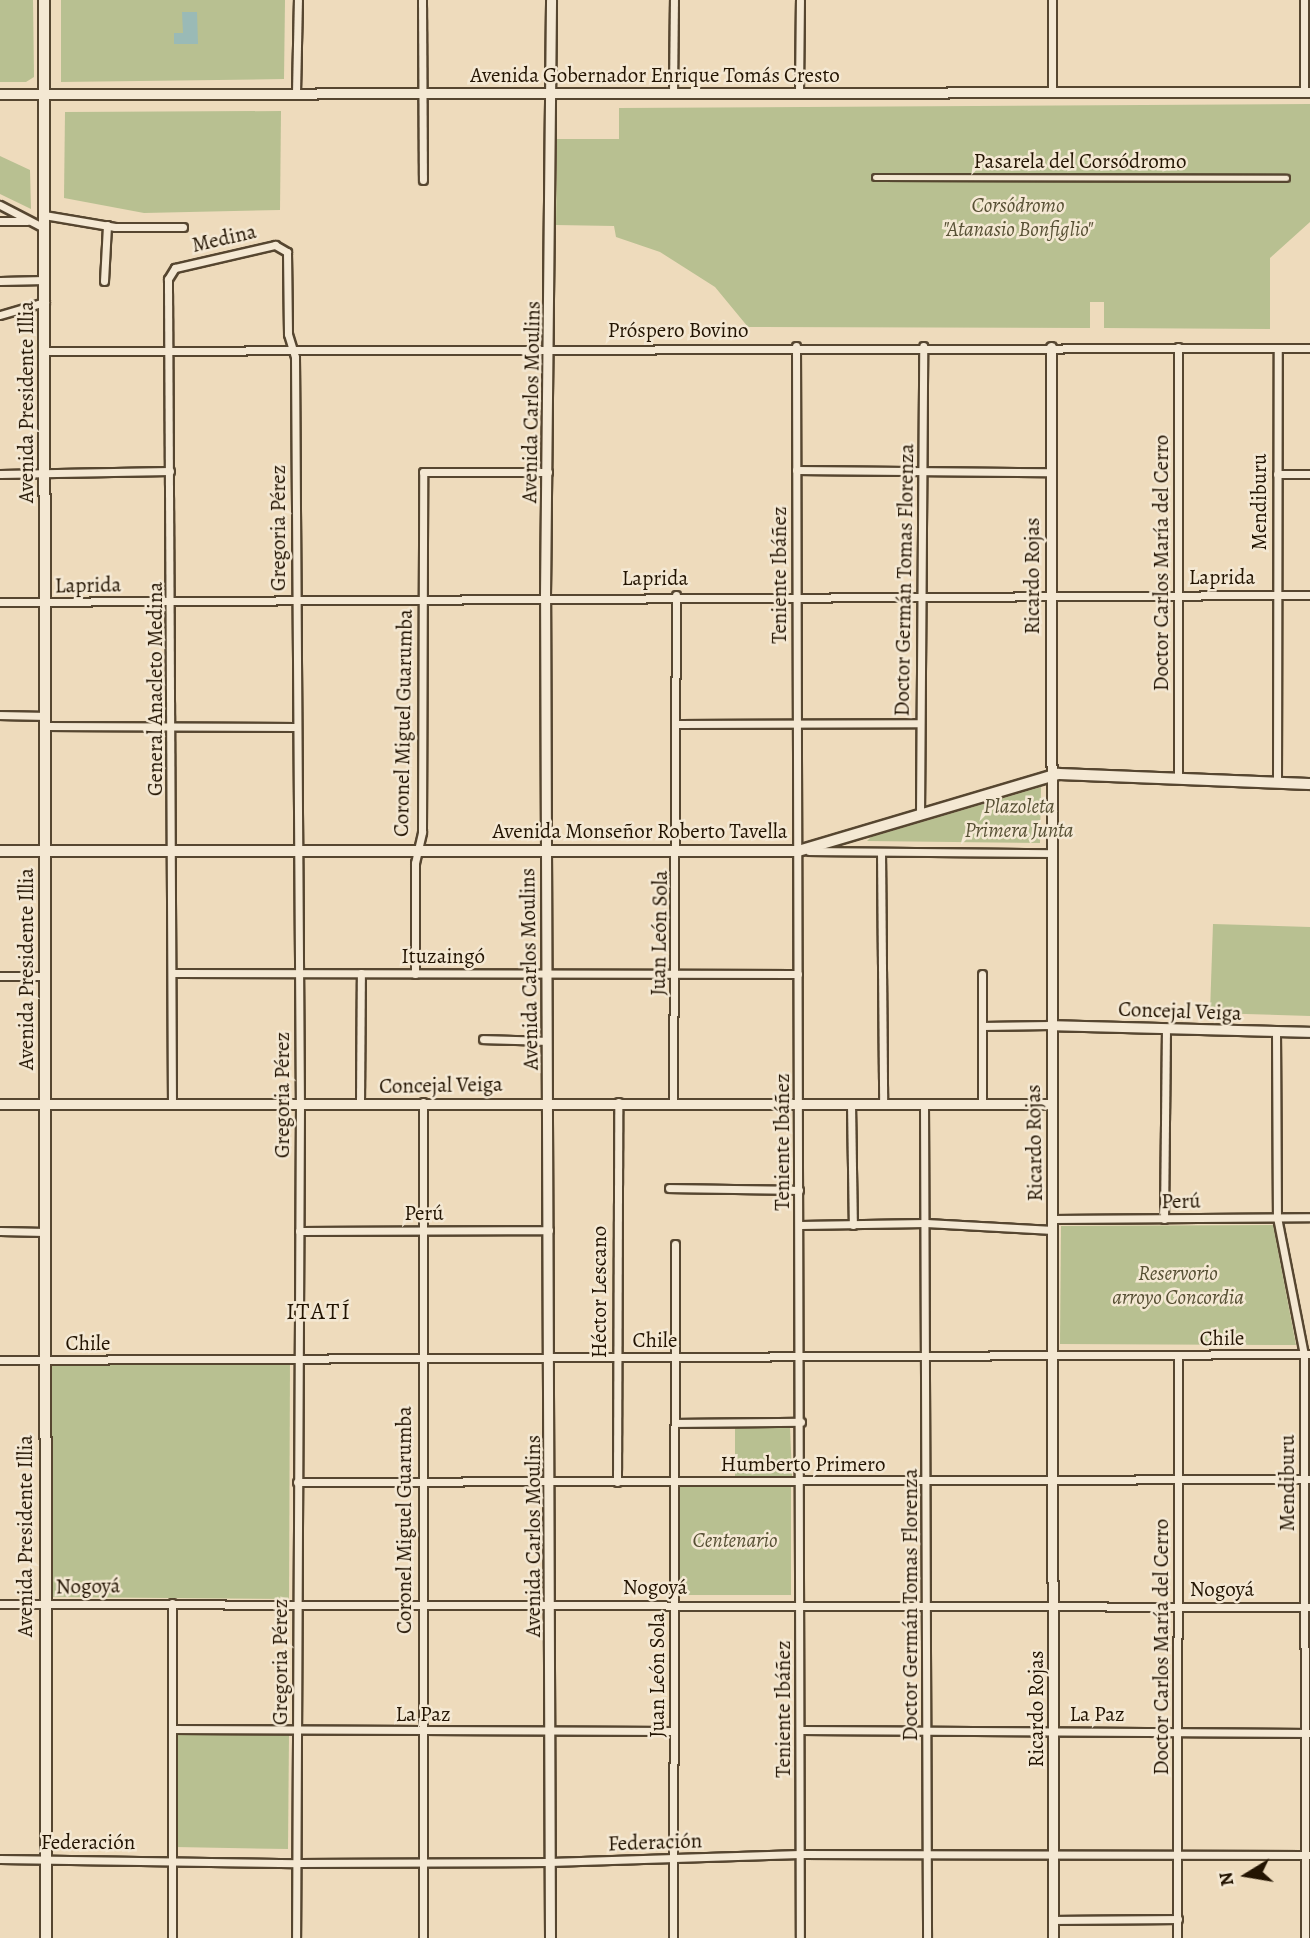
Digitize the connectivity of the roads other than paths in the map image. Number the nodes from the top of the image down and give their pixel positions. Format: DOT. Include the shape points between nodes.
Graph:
graph roads {
  1 [pos="44,0"];
  2 [pos="298,0"];
  3 [pos="422,0"];
  4 [pos="551,0"];
  5 [pos="674,0"];
  6 [pos="800,0"];
  7 [pos="1052,0"];
  8 [pos="1304,0"];
  9 [pos="799,92"];
  10 [pos="1052,92"];
  11 [pos="1307,92"];
  12 [pos="44,93"];
  13 [pos="296,93"];
  14 [pos="422,93"];
  15 [pos="551,93"];
  16 [pos="673,93"];
  17 [pos="0,94"];
  18 [pos="875,177"];
  19 [pos="1286,178"];
  20 [pos="423,180"];
  21 [pos="0,205"];
  22 [pos="44,215"];
  23 [pos="0,221"];
  24 [pos="28,221"];
  25 [pos="107,225"];
  26 [pos="183,227"];
  27 [pos="44,228"];
  28 [pos="287,252"];
  29 [pos="169,274"];
  30 [pos="0,281"];
  31 [pos="45,281"];
  32 [pos="104,281"];
  33 [pos="46,302"];
  34 [pos="0,315"];
  35 [pos="796,346"];
  36 [pos="923,346"];
  37 [pos="1051,347"];
  38 [pos="1178,347"];
  39 [pos="549,348"];
  40 [pos="1278,348"];
  41 [pos="1310,348"];
  42 [pos="293,350"];
  43 [pos="46,351"];
  44 [pos="169,351"];
  45 [pos="796,470"];
  46 [pos="170,471"];
  47 [pos="924,471"];
  48 [pos="548,472"];
  49 [pos="1050,472"];
  50 [pos="0,474"];
  51 [pos="46,474"];
  52 [pos="1277,474"];
  53 [pos="1310,474"];
  54 [pos="1277,594"];
  55 [pos="676,595"];
  56 [pos="922,595"];
  57 [pos="1178,595"];
  58 [pos="1310,595"];
  59 [pos="544,596"];
  60 [pos="797,596"];
  61 [pos="1050,596"];
  62 [pos="296,598"];
  63 [pos="422,598"];
  64 [pos="172,601"];
  65 [pos="0,602"];
  66 [pos="46,603"];
  67 [pos="0,715"];
  68 [pos="45,721"];
  69 [pos="798,723"];
  70 [pos="920,723"];
  71 [pos="677,724"];
  72 [pos="173,727"];
  73 [pos="297,727"];
  74 [pos="1049,777"];
  75 [pos="1178,779"];
  76 [pos="1277,783"];
  77 [pos="1310,784"];
  78 [pos="920,815"];
  79 [pos="419,850"];
  80 [pos="545,850"];
  81 [pos="678,850"];
  82 [pos="0,851"];
  83 [pos="46,851"];
  84 [pos="174,851"];
  85 [pos="298,851"];
  86 [pos="798,851"];
  87 [pos="881,852"];
  88 [pos="1049,853"];
  89 [pos="547,972"];
  90 [pos="173,973"];
  91 [pos="298,973"];
  92 [pos="361,973"];
  93 [pos="677,973"];
  94 [pos="415,974"];
  95 [pos="798,974"];
  96 [pos="982,974"];
  97 [pos="0,976"];
  98 [pos="45,976"];
  99 [pos="1050,1025"];
  100 [pos="982,1026"];
  101 [pos="1166,1028"];
  102 [pos="1276,1031"];
  103 [pos="1310,1032"];
  104 [pos="483,1040"];
  105 [pos="547,1041"];
  106 [pos="547,1101"];
  107 [pos="423,1102"];
  108 [pos="618,1102"];
  109 [pos="360,1103"];
  110 [pos="673,1103"];
  111 [pos="0,1104"];
  112 [pos="45,1104"];
  113 [pos="172,1104"];
  114 [pos="300,1104"];
  115 [pos="799,1104"];
  116 [pos="851,1104"];
  117 [pos="883,1104"];
  118 [pos="925,1104"];
  119 [pos="982,1104"];
  120 [pos="1051,1104"];
  121 [pos="670,1188"];
  122 [pos="799,1190"];
  123 [pos="1277,1217"];
  124 [pos="1310,1217"];
  125 [pos="1052,1219"];
  126 [pos="1164,1219"];
  127 [pos="926,1223"];
  128 [pos="800,1225"];
  129 [pos="853,1225"];
  130 [pos="549,1230"];
  131 [pos="1052,1230"];
  132 [pos="0,1231"];
  133 [pos="299,1231"];
  134 [pos="421,1231"];
  135 [pos="45,1232"];
  136 [pos="675,1244"];
  137 [pos="1307,1354"];
  138 [pos="1178,1356"];
  139 [pos="674,1357"];
  140 [pos="800,1357"];
  141 [pos="1054,1357"];
  142 [pos="616,1358"];
  143 [pos="926,1358"];
  144 [pos="549,1359"];
  145 [pos="0,1360"];
  146 [pos="46,1360"];
  147 [pos="298,1360"];
  148 [pos="421,1360"];
  149 [pos="801,1422"];
  150 [pos="675,1423"];
  151 [pos="1308,1479"];
  152 [pos="1055,1480"];
  153 [pos="1178,1480"];
  154 [pos="675,1481"];
  155 [pos="801,1481"];
  156 [pos="927,1481"];
  157 [pos="297,1482"];
  158 [pos="421,1482"];
  159 [pos="551,1482"];
  160 [pos="617,1482"];
  161 [pos="173,1603"];
  162 [pos="297,1603"];
  163 [pos="0,1604"];
  164 [pos="43,1604"];
  165 [pos="421,1604"];
  166 [pos="550,1604"];
  167 [pos="674,1604"];
  168 [pos="801,1605"];
  169 [pos="927,1605"];
  170 [pos="1054,1606"];
  171 [pos="1179,1606"];
  172 [pos="1307,1607"];
  173 [pos="172,1730"];
  174 [pos="801,1730"];
  175 [pos="297,1731"];
  176 [pos="550,1731"];
  177 [pos="674,1731"];
  178 [pos="928,1731"];
  179 [pos="1178,1731"];
  180 [pos="422,1732"];
  181 [pos="1054,1732"];
  182 [pos="1307,1733"];
  183 [pos="800,1854"];
  184 [pos="928,1854"];
  185 [pos="1053,1854"];
  186 [pos="1177,1855"];
  187 [pos="1307,1855"];
  188 [pos="0,1859"];
  189 [pos="46,1859"];
  190 [pos="172,1860"];
  191 [pos="671,1860"];
  192 [pos="423,1862"];
  193 [pos="297,1863"];
  194 [pos="549,1863"];
  195 [pos="1178,1919"];
  196 [pos="1053,1920"];
  197 [pos="46,1938"];
  198 [pos="172,1938"];
  199 [pos="296,1938"];
  200 [pos="423,1938"];
  201 [pos="550,1938"];
  202 [pos="673,1938"];
  203 [pos="800,1938"];
  204 [pos="928,1938"];
  205 [pos="1053,1938"];
  206 [pos="1177,1938"];
  207 [pos="1305,1938"];
  1 -- 12 [label="main road, Avenida Presidente Illia"];
  2 -- 13 [label="street"];
  3 -- 14 [label="street"];
  4 -- 15 [label="street, Avenida Carlos Moulins"];
  5 -- 16 [label="street"];
  6 -- 9 [label="street"];
  7 -- 10 [label="street"];
  8 -- 11 [label="street"];
  9 -- 10 [label="street, Avenida Gobernador Enrique Tomás Cresto"];
  9 -- 16 [label="street, Avenida Gobernador Enrique Tomás Cresto"];
  10 -- 11 [label="street, Avenida Gobernador Enrique Tomás Cresto"];
  12 -- 13 [label="street, Avenida Gobernador Enrique Tomás Cresto"];
  12 -- 17 [label="street, Avenida Gobernador Enrique Tomás Cresto"];
  12 -- 22 [label="main road, Avenida Presidente Illia"];
  13 -- 14 [label="street, Avenida Gobernador Enrique Tomás Cresto"];
  14 -- 15 [label="street, Avenida Gobernador Enrique Tomás Cresto"];
  14 -- 20 [label="street"];
  15 -- 16 [label="street, Avenida Gobernador Enrique Tomás Cresto"];
  15 -- 39 [label="street, Avenida Carlos Moulins"];
  18 -- 19 [label="street, Pasarela del Corsódromo"];
  21 -- 24 [label="street"];
  22 -- 25 [label="street"];
  22 -- 27 [label="main road, Avenida Presidente Illia"];
  23 -- 24 [label="street"];
  24 -- 27 [label="street"];
  25 -- 26 [label="street"];
  25 -- 32 [label="street"];
  27 -- 31 [label="main road, Avenida Presidente Illia"];
  28 -- 29 [label="street, Medina" via="275,244 205,259"];
  28 -- 42 [label="street, Gregoria Pérez" via="288,334"];
  29 -- 44 [label="street, General Anacleto Medina"];
  30 -- 31 [label="street"];
  31 -- 33 [label="main road, Avenida Presidente Illia"];
  33 -- 34 [label="street"];
  33 -- 43 [label="main road, Avenida Presidente Illia"];
  35 -- 36 [label="street, Próspero Bovino"];
  35 -- 39 [label="street, Próspero Bovino"];
  35 -- 45 [label="street, Teniente Ibáñez"];
  36 -- 37 [label="street, Próspero Bovino"];
  36 -- 47 [label="street, Doctor Germán Tomas Florenza"];
  37 -- 38 [label="street, Próspero Bovino"];
  37 -- 49 [label="street, Ricardo Rojas"];
  38 -- 40 [label="street, Próspero Bovino"];
  38 -- 57 [label="street, Doctor Carlos María del Cerro"];
  39 -- 42 [label="street, Próspero Bovino"];
  39 -- 48 [label="street, Avenida Carlos Moulins"];
  40 -- 41 [label="street, Próspero Bovino"];
  40 -- 52 [label="street, Mendiburu"];
  42 -- 44 [label="street, Próspero Bovino"];
  42 -- 62 [label="street, Gregoria Pérez"];
  43 -- 44 [label="street, Próspero Bovino"];
  43 -- 51 [label="main road, Avenida Presidente Illia"];
  44 -- 46 [label="street, General Anacleto Medina"];
  45 -- 47 [label="street"];
  45 -- 60 [label="street, Teniente Ibáñez"];
  46 -- 51 [label="street"];
  46 -- 64 [label="street, General Anacleto Medina"];
  47 -- 49 [label="street"];
  47 -- 56 [label="street, Doctor Germán Tomas Florenza"];
  48 -- 59 [label="street, Avenida Carlos Moulins"];
  48 -- 63 [label="street, Coronel Miguel Guarumba" via="423,472"];
  49 -- 61 [label="street, Ricardo Rojas"];
  50 -- 51 [label="street"];
  51 -- 66 [label="main road, Avenida Presidente Illia"];
  52 -- 53 [label="street"];
  52 -- 54 [label="street, Mendiburu"];
  54 -- 57 [label="street, Laprida"];
  54 -- 58 [label="street, Laprida"];
  54 -- 76 [label="street, Mendiburu"];
  55 -- 59 [label="street, Laprida"];
  55 -- 60 [label="street, Laprida"];
  55 -- 71 [label="street, Juan León Sola"];
  56 -- 60 [label="street, Laprida"];
  56 -- 61 [label="street, Laprida"];
  56 -- 70 [label="street, Doctor Germán Tomas Florenza"];
  57 -- 61 [label="street, Laprida"];
  57 -- 75 [label="street, Doctor Carlos María del Cerro"];
  59 -- 63 [label="street, Laprida"];
  59 -- 80 [label="street, Avenida Carlos Moulins"];
  60 -- 69 [label="street, Teniente Ibáñez"];
  61 -- 74 [label="street, Ricardo Rojas"];
  62 -- 63 [label="street, Laprida"];
  62 -- 64 [label="street, Laprida"];
  62 -- 73 [label="street, Gregoria Pérez"];
  63 -- 79 [label="street, Coronel Miguel Guarumba"];
  64 -- 66 [label="street, Laprida"];
  64 -- 72 [label="street, General Anacleto Medina"];
  65 -- 66 [label="street, Laprida"];
  66 -- 68 [label="main road, Avenida Presidente Illia"];
  67 -- 68 [label="street"];
  68 -- 72 [label="street"];
  68 -- 83 [label="main road, Avenida Presidente Illia"];
  69 -- 70 [label="street"];
  69 -- 71 [label="street"];
  69 -- 86 [label="street, Teniente Ibáñez"];
  70 -- 78 [label="street, Doctor Germán Tomas Florenza"];
  71 -- 81 [label="street, Juan León Sola"];
  72 -- 73 [label="street"];
  72 -- 84 [label="street, General Anacleto Medina"];
  73 -- 85 [label="street, Gregoria Pérez"];
  74 -- 75 [label="main road, Avenida Monseñor Roberto Tavella"];
  74 -- 78 [label="main road, Avenida Monseñor Roberto Tavella"];
  74 -- 88 [label="street, Ricardo Rojas"];
  75 -- 76 [label="main road, Avenida Monseñor Roberto Tavella"];
  76 -- 77 [label="main road, Avenida Monseñor Roberto Tavella"];
  78 -- 86 [label="main road, Avenida Monseñor Roberto Tavella"];
  79 -- 80 [label="main road, Avenida Monseñor Roberto Tavella"];
  79 -- 85 [label="main road, Avenida Monseñor Roberto Tavella"];
  79 -- 94 [label="street, Coronel Miguel Guarumba"];
  80 -- 81 [label="main road, Avenida Monseñor Roberto Tavella"];
  80 -- 89 [label="street, Avenida Carlos Moulins"];
  81 -- 86 [label="main road, Avenida Monseñor Roberto Tavella"];
  81 -- 93 [label="street, Juan León Sola"];
  82 -- 83 [label="main road, Avenida Monseñor Roberto Tavella"];
  83 -- 84 [label="main road, Avenida Monseñor Roberto Tavella"];
  83 -- 98 [label="main road, Avenida Presidente Illia"];
  84 -- 85 [label="main road, Avenida Monseñor Roberto Tavella"];
  84 -- 90 [label="street, General Anacleto Medina"];
  85 -- 91 [label="street, Gregoria Pérez"];
  86 -- 87 [label="street"];
  86 -- 95 [label="street, Teniente Ibáñez"];
  87 -- 88 [label="street"];
  87 -- 117 [label="street"];
  88 -- 99 [label="street, Ricardo Rojas"];
  89 -- 93 [label="street, Ituzaingó"];
  89 -- 94 [label="street, Ituzaingó"];
  89 -- 105 [label="street, Avenida Carlos Moulins"];
  90 -- 91 [label="street, Ituzaingó"];
  90 -- 113 [label="street, General Anacleto Medina"];
  91 -- 92 [label="street, Ituzaingó"];
  91 -- 114 [label="street, Gregoria Pérez"];
  92 -- 94 [label="street, Ituzaingó"];
  92 -- 109 [label="street"];
  93 -- 95 [label="street, Ituzaingó"];
  93 -- 110 [label="street, Juan León Sola"];
  95 -- 115 [label="street, Teniente Ibáñez"];
  96 -- 100 [label="street"];
  97 -- 98 [label="street"];
  98 -- 112 [label="main road, Avenida Presidente Illia"];
  99 -- 100 [label="street"];
  99 -- 101 [label="street, Concejal Veiga"];
  99 -- 120 [label="street, Ricardo Rojas"];
  100 -- 119 [label="street"];
  101 -- 102 [label="street, Concejal Veiga"];
  101 -- 126 [label="street"];
  102 -- 103 [label="street, Concejal Veiga"];
  102 -- 123 [label="street, Mendiburu"];
  104 -- 105 [label="street"];
  105 -- 106 [label="street, Avenida Carlos Moulins"];
  106 -- 107 [label="street, Concejal Veiga"];
  106 -- 108 [label="street, Concejal Veiga"];
  106 -- 130 [label="street, Avenida Carlos Moulins"];
  107 -- 109 [label="street, Concejal Veiga"];
  107 -- 134 [label="street, Coronel Miguel Guarumba"];
  108 -- 110 [label="street, Concejal Veiga"];
  108 -- 142 [label="street, Héctor Lescano"];
  109 -- 114 [label="street, Concejal Veiga"];
  110 -- 115 [label="street, Concejal Veiga"];
  111 -- 112 [label="street, Concejal Veiga"];
  112 -- 113 [label="street, Concejal Veiga"];
  112 -- 135 [label="main road, Avenida Presidente Illia"];
  113 -- 114 [label="street, Concejal Veiga"];
  114 -- 133 [label="street, Gregoria Pérez"];
  115 -- 116 [label="street, Concejal Veiga"];
  115 -- 122 [label="street, Teniente Ibáñez"];
  116 -- 117 [label="street, Concejal Veiga"];
  116 -- 129 [label="street"];
  117 -- 118 [label="street, Concejal Veiga"];
  118 -- 119 [label="street, Concejal Veiga"];
  118 -- 127 [label="street, Doctor Germán Tomas Florenza"];
  119 -- 120 [label="street, Concejal Veiga"];
  120 -- 125 [label="street, Ricardo Rojas"];
  121 -- 122 [label="street"];
  122 -- 128 [label="street, Teniente Ibáñez"];
  123 -- 124 [label="street, Perú"];
  123 -- 126 [label="street, Perú"];
  123 -- 137 [label="street, Mendiburu"];
  125 -- 126 [label="street, Perú"];
  125 -- 131 [label="street, Ricardo Rojas"];
  127 -- 129 [label="street"];
  127 -- 131 [label="street"];
  127 -- 143 [label="street, Doctor Germán Tomas Florenza"];
  128 -- 129 [label="street"];
  128 -- 140 [label="street, Teniente Ibáñez"];
  130 -- 134 [label="street, Perú"];
  130 -- 144 [label="street, Avenida Carlos Moulins"];
  131 -- 141 [label="street, Ricardo Rojas"];
  132 -- 135 [label="street"];
  133 -- 134 [label="street, Perú"];
  133 -- 147 [label="street, Gregoria Pérez"];
  134 -- 148 [label="street, Coronel Miguel Guarumba"];
  135 -- 146 [label="main road, Avenida Presidente Illia"];
  136 -- 139 [label="street, Juan León Sola"];
  137 -- 138 [label="street, Chile"];
  137 -- 151 [label="street, Mendiburu"];
  138 -- 141 [label="street, Chile"];
  138 -- 153 [label="street, Doctor Carlos María del Cerro"];
  139 -- 140 [label="street, Chile"];
  139 -- 142 [label="street, Chile"];
  139 -- 150 [label="street, Juan León Sola"];
  140 -- 143 [label="street, Chile"];
  140 -- 149 [label="street, Teniente Ibáñez"];
  141 -- 143 [label="street, Chile"];
  141 -- 152 [label="street, Ricardo Rojas"];
  142 -- 144 [label="street, Chile"];
  142 -- 160 [label="street, Héctor Lescano"];
  143 -- 156 [label="street, Doctor Germán Tomas Florenza"];
  144 -- 148 [label="street, Chile"];
  144 -- 159 [label="street, Avenida Carlos Moulins"];
  145 -- 146 [label="street, Chile"];
  146 -- 147 [label="street, Chile"];
  146 -- 164 [label="main road, Avenida Presidente Illia"];
  147 -- 148 [label="street, Chile"];
  147 -- 157 [label="street, Gregoria Pérez"];
  148 -- 158 [label="street, Coronel Miguel Guarumba"];
  149 -- 150 [label="street"];
  149 -- 155 [label="street, Teniente Ibáñez"];
  150 -- 154 [label="street, Juan León Sola"];
  151 -- 153 [label="street, Humberto Primero"];
  151 -- 172 [label="street, Mendiburu"];
  152 -- 153 [label="street, Humberto Primero"];
  152 -- 156 [label="street, Humberto Primero"];
  152 -- 170 [label="street, Ricardo Rojas"];
  153 -- 171 [label="street, Doctor Carlos María del Cerro"];
  154 -- 155 [label="street, Humberto Primero"];
  154 -- 160 [label="street, Humberto Primero"];
  154 -- 167 [label="street, Juan León Sola"];
  155 -- 156 [label="street, Humberto Primero"];
  155 -- 168 [label="street, Teniente Ibáñez"];
  156 -- 169 [label="street, Doctor Germán Tomas Florenza"];
  157 -- 158 [label="street, Humberto Primero"];
  157 -- 162 [label="street, Gregoria Pérez"];
  158 -- 159 [label="street, Humberto Primero"];
  158 -- 165 [label="street, Coronel Miguel Guarumba"];
  159 -- 160 [label="street, Humberto Primero"];
  159 -- 166 [label="street, Avenida Carlos Moulins"];
  161 -- 162 [label="street, Nogoyá"];
  161 -- 164 [label="street, Nogoyá"];
  161 -- 173 [label="street"];
  162 -- 165 [label="street, Nogoyá"];
  162 -- 175 [label="street, Gregoria Pérez"];
  163 -- 164 [label="street, Nogoyá"];
  164 -- 189 [label="main road, Avenida Presidente Illia"];
  165 -- 166 [label="street, Nogoyá"];
  165 -- 180 [label="street, Coronel Miguel Guarumba"];
  166 -- 167 [label="street, Nogoyá"];
  166 -- 176 [label="street, Avenida Carlos Moulins"];
  167 -- 168 [label="street, Nogoyá"];
  167 -- 177 [label="street, Juan León Sola"];
  168 -- 169 [label="street, Nogoyá"];
  168 -- 174 [label="street, Teniente Ibáñez"];
  169 -- 170 [label="street, Nogoyá"];
  169 -- 178 [label="street, Doctor Germán Tomas Florenza"];
  170 -- 171 [label="street, Nogoyá"];
  170 -- 181 [label="street, Ricardo Rojas"];
  171 -- 172 [label="street, Nogoyá"];
  171 -- 179 [label="street, Doctor Carlos María del Cerro"];
  172 -- 182 [label="street, Mendiburu"];
  173 -- 175 [label="street, La Paz"];
  173 -- 190 [label="street"];
  174 -- 178 [label="street, La Paz"];
  174 -- 183 [label="street, Teniente Ibáñez"];
  175 -- 180 [label="street, La Paz"];
  175 -- 193 [label="street, Gregoria Pérez"];
  176 -- 177 [label="street, La Paz"];
  176 -- 180 [label="street, La Paz"];
  176 -- 194 [label="street, Avenida Carlos Moulins"];
  177 -- 191 [label="street, Juan León Sola"];
  178 -- 181 [label="street, La Paz"];
  178 -- 184 [label="street, Doctor Germán Tomas Florenza"];
  179 -- 181 [label="street, La Paz"];
  179 -- 182 [label="street, La Paz"];
  179 -- 186 [label="street, Doctor Carlos María del Cerro"];
  180 -- 192 [label="street, Coronel Miguel Guarumba"];
  181 -- 185 [label="street, Ricardo Rojas"];
  182 -- 187 [label="street, Mendiburu"];
  183 -- 184 [label="street, Federación"];
  183 -- 191 [label="street, Federación"];
  183 -- 203 [label="street, Teniente Ibáñez"];
  184 -- 185 [label="street, Federación"];
  184 -- 204 [label="street, Doctor Germán Tomas Florenza"];
  185 -- 186 [label="street, Federación"];
  185 -- 196 [label="street, Ricardo Rojas"];
  186 -- 187 [label="street, Federación"];
  186 -- 195 [label="street, Doctor Carlos María del Cerro"];
  187 -- 207 [label="street, Mendiburu"];
  188 -- 189 [label="street, Federación"];
  189 -- 190 [label="street, Federación"];
  189 -- 197 [label="main road, Avenida Presidente Illia"];
  190 -- 193 [label="street, Federación"];
  190 -- 198 [label="street"];
  191 -- 194 [label="street, Federación"];
  191 -- 202 [label="street, Juan León Sola"];
  192 -- 193 [label="street, Federación"];
  192 -- 194 [label="street, Federación"];
  192 -- 200 [label="street, Coronel Miguel Guarumba"];
  193 -- 199 [label="street, Gregoria Pérez"];
  194 -- 201 [label="street, Avenida Carlos Moulins"];
  195 -- 196 [label="street"];
  195 -- 206 [label="street, Doctor Carlos María del Cerro"];
  196 -- 205 [label="street, Ricardo Rojas"];
}
